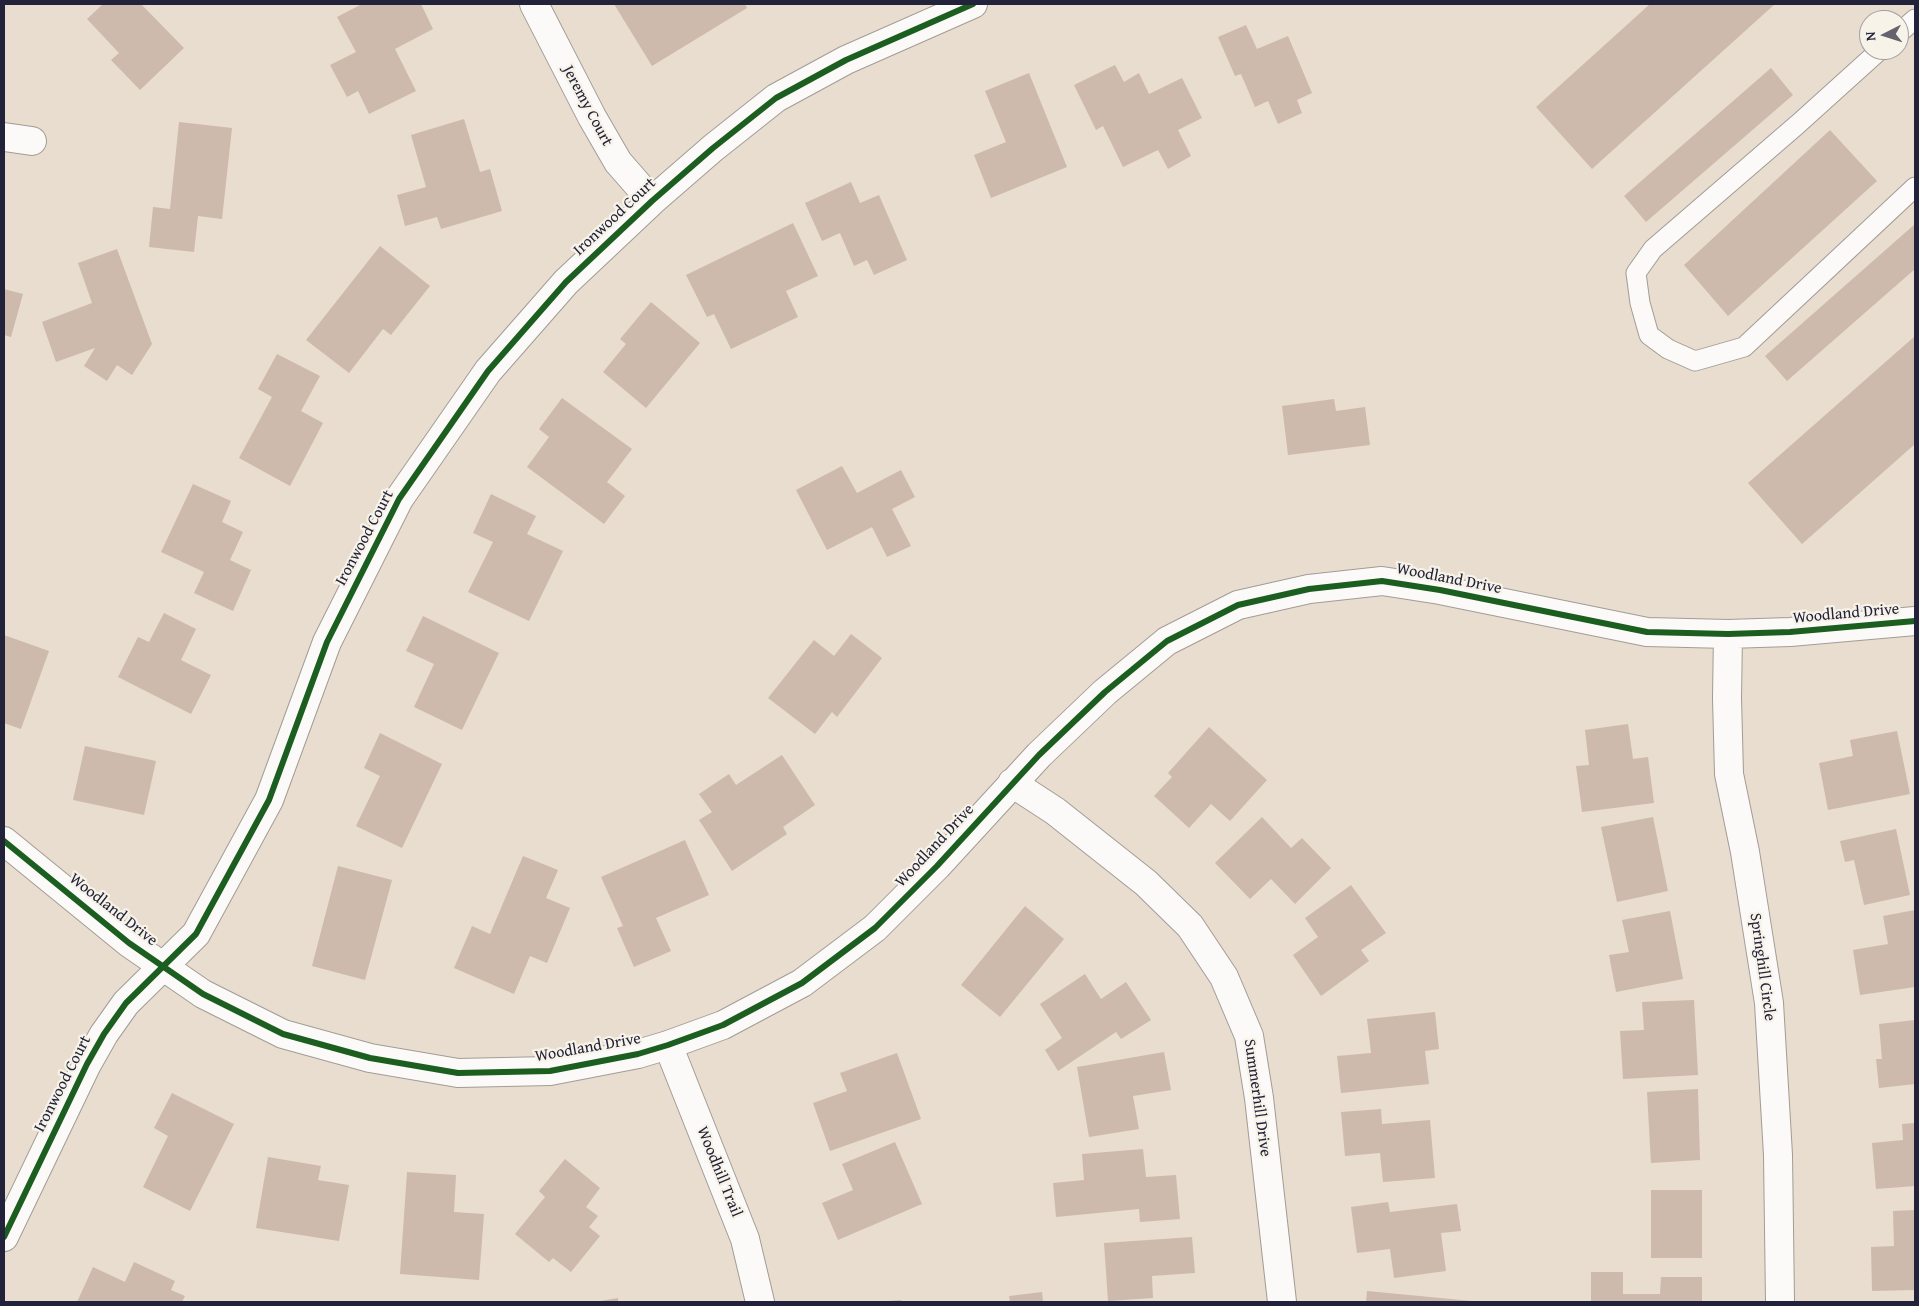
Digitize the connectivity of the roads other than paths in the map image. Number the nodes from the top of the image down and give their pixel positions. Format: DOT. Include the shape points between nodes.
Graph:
graph roads {
  1 [pos="534,4"];
  2 [pos="974,4"];
  3 [pos="1869,60"];
  4 [pos="4,137"];
  5 [pos="32,141"];
  6 [pos="1915,187"];
  7 [pos="652,201"];
  8 [pos="1915,622"];
  9 [pos="1728,634"];
  10 [pos="1012,783"];
  11 [pos="4,841"];
  12 [pos="164,966"];
  13 [pos="668,1045"];
  14 [pos="4,1237"];
  15 [pos="760,1302"];
  16 [pos="1282,1302"];
  17 [pos="1780,1302"];
  1 -- 7 [label="street, Jeremy Court" via="618,162"];
  2 -- 7 [label="street, Ironwood Court" via="846,60 776,98"];
  3 -- 6 [label="lane" via="1653,249 1636,272 1649,335 1695,362 1744,347"];
  4 -- 5 [label="street"];
  7 -- 12 [label="street, Ironwood Court" via="566,282 488,371 399,500 327,642 269,800 196,934"];
  8 -- 9 [label="street, Woodland Drive"];
  9 -- 10 [label="street, Woodland Drive" via="1647,632 1382,581 1309,589 1238,605 1167,641 1105,692"];
  9 -- 17 [label="street, Springhill Circle" via="1729,774 1769,1003 1778,1155"];
  10 -- 13 [label="street, Woodland Drive" via="875,928 802,983 723,1025"];
  10 -- 16 [label="street, Summerhill Drive" via="1055,811 1146,882 1190,926 1224,977 1249,1036"];
  11 -- 12 [label="street, Woodland Drive" via="129,943"];
  12 -- 13 [label="street, Woodland Drive" via="203,994 283,1034 370,1058 458,1073 550,1071"];
  12 -- 14 [label="street, Ironwood Court" via="126,1003 104,1034"];
  13 -- 15 [label="street, Woodhill Trail" via="745,1239"];
}
